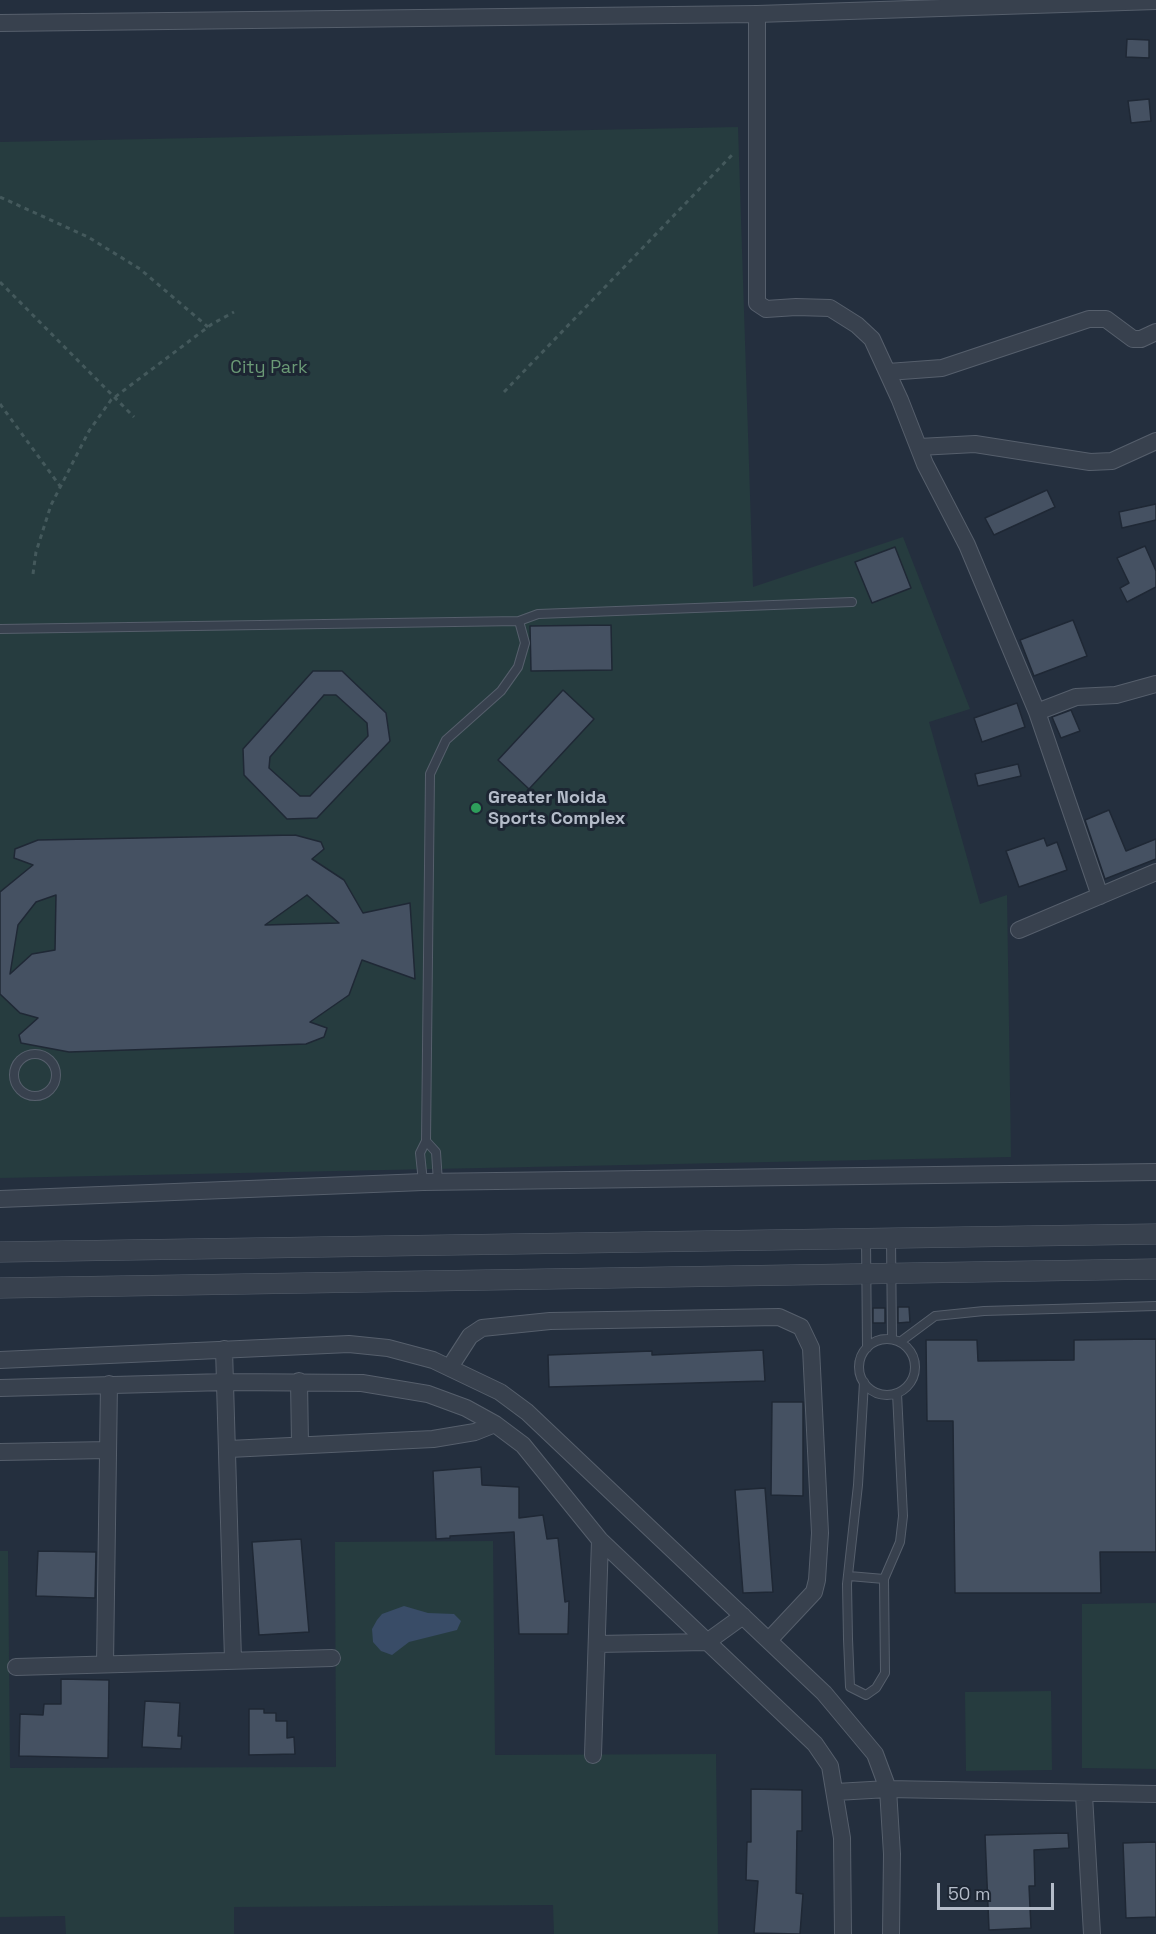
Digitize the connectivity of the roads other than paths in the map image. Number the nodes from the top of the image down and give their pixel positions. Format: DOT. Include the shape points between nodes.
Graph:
graph roads {
  1 [pos="1156,1"];
  2 [pos="757,14"];
  3 [pos="0,22"];
  4 [pos="1156,332"];
  5 [pos="888,372"];
  6 [pos="1156,441"];
  7 [pos="919,447"];
  8 [pos="852,602"];
  9 [pos="519,621"];
  10 [pos="0,629"];
  11 [pos="1156,684"];
  12 [pos="1037,712"];
  13 [pos="1156,872"];
  14 [pos="1100,896"];
  15 [pos="1019,930"];
  16 [pos="21,1091"];
  17 [pos="426,1141"];
  18 [pos="1156,1172"];
  19 [pos="430,1182"];
  20 [pos="0,1199"];
  21 [pos="1156,1234"];
  22 [pos="891,1238"];
  23 [pos="866,1239"];
  24 [pos="0,1252"];
  25 [pos="1156,1269"];
  26 [pos="890,1273"];
  27 [pos="867,1274"];
  28 [pos="0,1288"];
  29 [pos="1156,1306"];
  30 [pos="896,1341"];
  31 [pos="867,1348"];
  32 [pos="224,1349"];
  33 [pos="0,1359"];
  34 [pos="450,1367"];
  35 [pos="226,1382"];
  36 [pos="298,1382"];
  37 [pos="864,1382"];
  38 [pos="109,1384"];
  39 [pos="0,1389"];
  40 [pos="897,1393"];
  41 [pos="495,1424"];
  42 [pos="300,1444"];
  43 [pos="229,1449"];
  44 [pos="108,1450"];
  45 [pos="0,1452"];
  46 [pos="600,1540"];
  47 [pos="849,1576"];
  48 [pos="884,1579"];
  49 [pos="743,1616"];
  50 [pos="769,1640"];
  51 [pos="707,1642"];
  52 [pos="597,1644"];
  53 [pos="332,1658"];
  54 [pos="233,1660"];
  55 [pos="105,1664"];
  56 [pos="16,1668"];
  57 [pos="593,1755"];
  58 [pos="888,1789"];
  59 [pos="836,1792"];
  60 [pos="1156,1794"];
  61 [pos="1084,1795"];
  62 [pos="843,1934"];
  63 [pos="891,1934"];
  64 [pos="1092,1934"];
  1 -- 2 [label="street"];
  2 -- 3 [label="street"];
  2 -- 5 [label="street" via="757,303 766,309 830,309 872,339"];
  4 -- 5 [label="street" via="1133,339 1107,319 1089,319 942,368"];
  5 -- 7 [label="street"];
  6 -- 7 [label="street" via="1112,460 1090,462 975,444"];
  7 -- 12 [label="street" via="967,545"];
  8 -- 9 [label="lane" via="538,614"];
  9 -- 10 [label="lane"];
  9 -- 17 [label="lane" via="525,643 518,667 501,692 446,740 430,774"];
  11 -- 12 [label="street" via="1116,695 1076,697"];
  12 -- 14 [label="street"];
  13 -- 14 [label="street"];
  14 -- 15 [label="street"];
  16 -- 16 [label="lane" via="14,1078 17,1064 29,1055 48,1058 56,1069 52,1088 34,1097"];
  17 -- 19 [label="lane" via="420,1153"];
  17 -- 19 [label="lane" via="435,1152"];
  18 -- 19 [label="street"];
  19 -- 20 [label="street"];
  21 -- 22 [label="street"];
  22 -- 23 [label="street"];
  22 -- 26 [label="lane"];
  23 -- 24 [label="street"];
  23 -- 27 [label="lane"];
  25 -- 26 [label="street"];
  26 -- 27 [label="street"];
  26 -- 30 [label="lane"];
  27 -- 28 [label="street"];
  27 -- 31 [label="lane"];
  29 -- 30 [label="lane" via="935,1316"];
  30 -- 31 [label="lane" via="882,1339"];
  30 -- 40 [label="lane" via="908,1347 915,1364 911,1382"];
  31 -- 37 [label="lane" via="860,1365"];
  32 -- 33 [label="street"];
  32 -- 34 [label="street" via="349,1344 388,1348"];
  32 -- 35 [label="street"];
  34 -- 49 [label="street" via="500,1392 527,1412"];
  34 -- 50 [label="street" via="470,1336 482,1328 550,1321 779,1317 801,1328 811,1348 820,1533 817,1580 814,1592"];
  35 -- 36 [label="street"];
  35 -- 38 [label="street"];
  35 -- 43 [label="street"];
  36 -- 41 [label="street" via="362,1383 428,1394"];
  36 -- 42 [label="street"];
  37 -- 40 [label="lane" via="879,1393"];
  37 -- 47 [label="lane"];
  38 -- 39 [label="street"];
  38 -- 44 [label="street"];
  40 -- 48 [label="lane" via="903,1516 900,1542"];
  41 -- 42 [label="street" via="459,1436"];
  41 -- 46 [label="street" via="523,1446"];
  42 -- 43 [label="street"];
  43 -- 54 [label="street"];
  44 -- 45 [label="street"];
  44 -- 55 [label="street"];
  46 -- 51 [label="street"];
  46 -- 52 [label="street"];
  47 -- 48 [label="lane"];
  47 -- 48 [label="lane" via="850,1687 866,1695 885,1673"];
  49 -- 50 [label="street"];
  49 -- 51 [label="street"];
  50 -- 58 [label="street" via="847,1718 875,1754"];
  51 -- 52 [label="street"];
  51 -- 59 [label="street" via="815,1744 830,1766"];
  52 -- 57 [label="street"];
  53 -- 54 [label="street"];
  54 -- 55 [label="street"];
  55 -- 56 [label="street"];
  58 -- 59 [label="street"];
  58 -- 61 [label="street"];
  58 -- 63 [label="street"];
  59 -- 62 [label="street" via="842,1838"];
  60 -- 61 [label="street"];
  61 -- 64 [label="street"];
}
